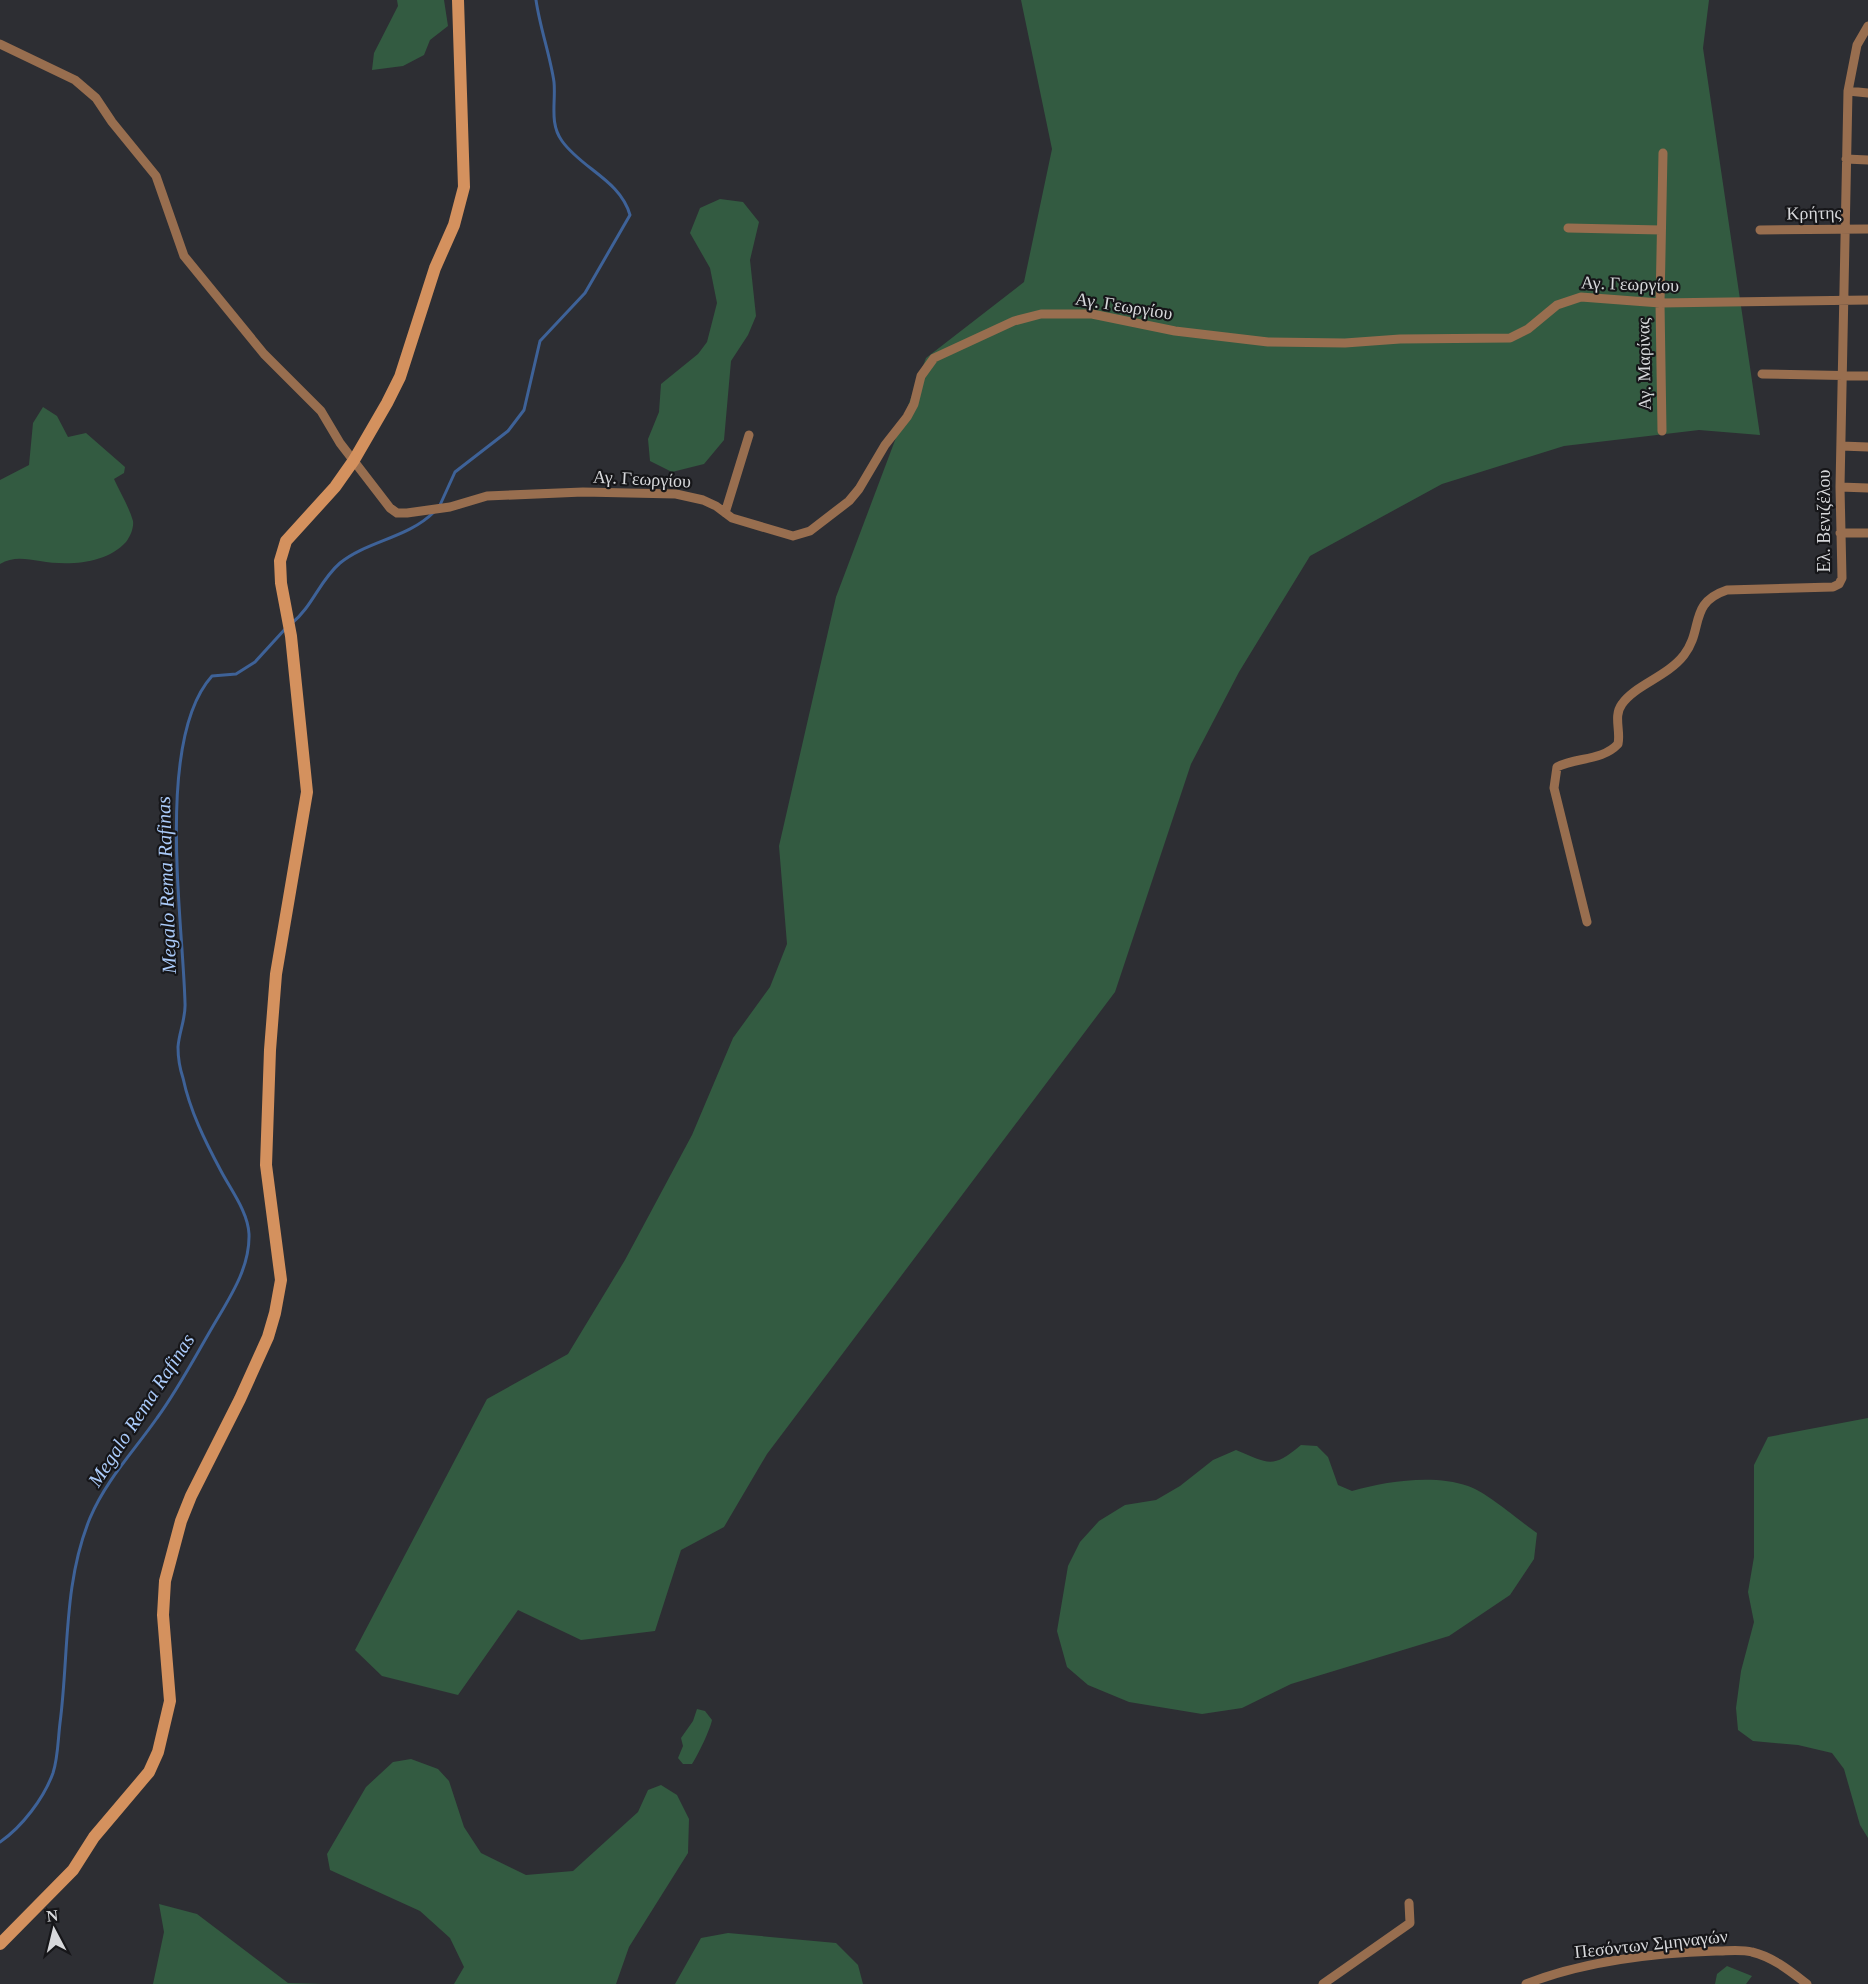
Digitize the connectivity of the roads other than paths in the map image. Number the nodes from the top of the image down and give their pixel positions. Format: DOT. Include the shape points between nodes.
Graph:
graph roads {
  1 [pos="458,0"];
  2 [pos="1868,26"];
  3 [pos="0,44"];
  4 [pos="1848,91"];
  5 [pos="1868,93"];
  6 [pos="1663,153"];
  7 [pos="1846,159"];
  8 [pos="1868,160"];
  9 [pos="1568,228"];
  10 [pos="1845,229"];
  11 [pos="1868,229"];
  12 [pos="1661,230"];
  13 [pos="1760,230"];
  14 [pos="1843,300"];
  15 [pos="1868,300"];
  16 [pos="1660,303"];
  17 [pos="1762,374"];
  18 [pos="1843,376"];
  19 [pos="1868,376"];
  20 [pos="1662,431"];
  21 [pos="749,435"];
  22 [pos="1840,446"];
  23 [pos="1868,447"];
  24 [pos="354,460"];
  25 [pos="1840,487"];
  26 [pos="1868,488"];
  27 [pos="725,513"];
  28 [pos="1840,533"];
  29 [pos="1868,533"];
  30 [pos="1587,922"];
  31 [pos="1409,1903"];
  32 [pos="0,1944"];
  33 [pos="1323,1984"];
  34 [pos="1526,1984"];
  35 [pos="1808,1984"];
  1 -- 24 [label="street" via="465,187 400,377"];
  2 -- 4 [label="street, Ελ. Βενιζέλου" via="1857,45"];
  3 -- 24 [label="street, Αγ. Γεωργίου" via="75,80 96,98 156,176 184,256 264,354 321,411"];
  4 -- 5 [label="street"];
  4 -- 7 [label="street, Ελ. Βενιζέλου"];
  6 -- 12 [label="street, Αγ. Μαρίνας"];
  7 -- 8 [label="street"];
  7 -- 10 [label="street, Ελ. Βενιζέλου"];
  9 -- 12 [label="street"];
  10 -- 11 [label="street, Κρήτης"];
  10 -- 13 [label="street, Κρήτης"];
  10 -- 14 [label="street, Ελ. Βενιζέλου"];
  12 -- 16 [label="street, Αγ. Μαρίνας"];
  14 -- 15 [label="street, Αγ. Γεωργίου"];
  14 -- 16 [label="street, Αγ. Γεωργίου"];
  14 -- 18 [label="street, Ελ. Βενιζέλου"];
  16 -- 20 [label="street, Αγ. Μαρίνας"];
  16 -- 27 [label="street, Αγ. Γεωργίου" via="1573,298 1557,304 1528,329 1510,338 1345,343 1268,342 1175,331 1092,314 1041,314 1014,321 934,358 921,376 907,417 859,489 810,531 793,536"];
  17 -- 18 [label="street"];
  18 -- 19 [label="street"];
  18 -- 22 [label="street, Ελ. Βενιζέλου"];
  21 -- 27 [label="street"];
  22 -- 23 [label="street"];
  22 -- 25 [label="street, Ελ. Βενιζέλου"];
  24 -- 27 [label="street, Αγ. Γεωργίου" via="398,513 487,496 583,492 683,495 703,500"];
  24 -- 32 [label="street" via="281,551 281,583 291,636 307,792 276,974 270,1050 266,1165 281,1280 275,1313 240,1400 188,1504 165,1581 163,1615 170,1701 158,1752 149,1772 94,1838 73,1870"];
  25 -- 26 [label="street"];
  25 -- 28 [label="street, Ελ. Βενιζέλου"];
  28 -- 29 [label="street"];
  28 -- 30 [label="street, Ελ. Βενιζέλου" via="1839,584 1727,590 1715,594 1699,610 1696,630 1685,655 1621,705 1617,715 1618,744 1612,751 1557,767 1554,788"];
  31 -- 33 [label="street" via="1410,1923"];
  34 -- 35 [label="street, Πεσόντων Σμηναγών" via="1569,1970 1614,1962 1728,1951 1750,1951 1769,1957"];
}
